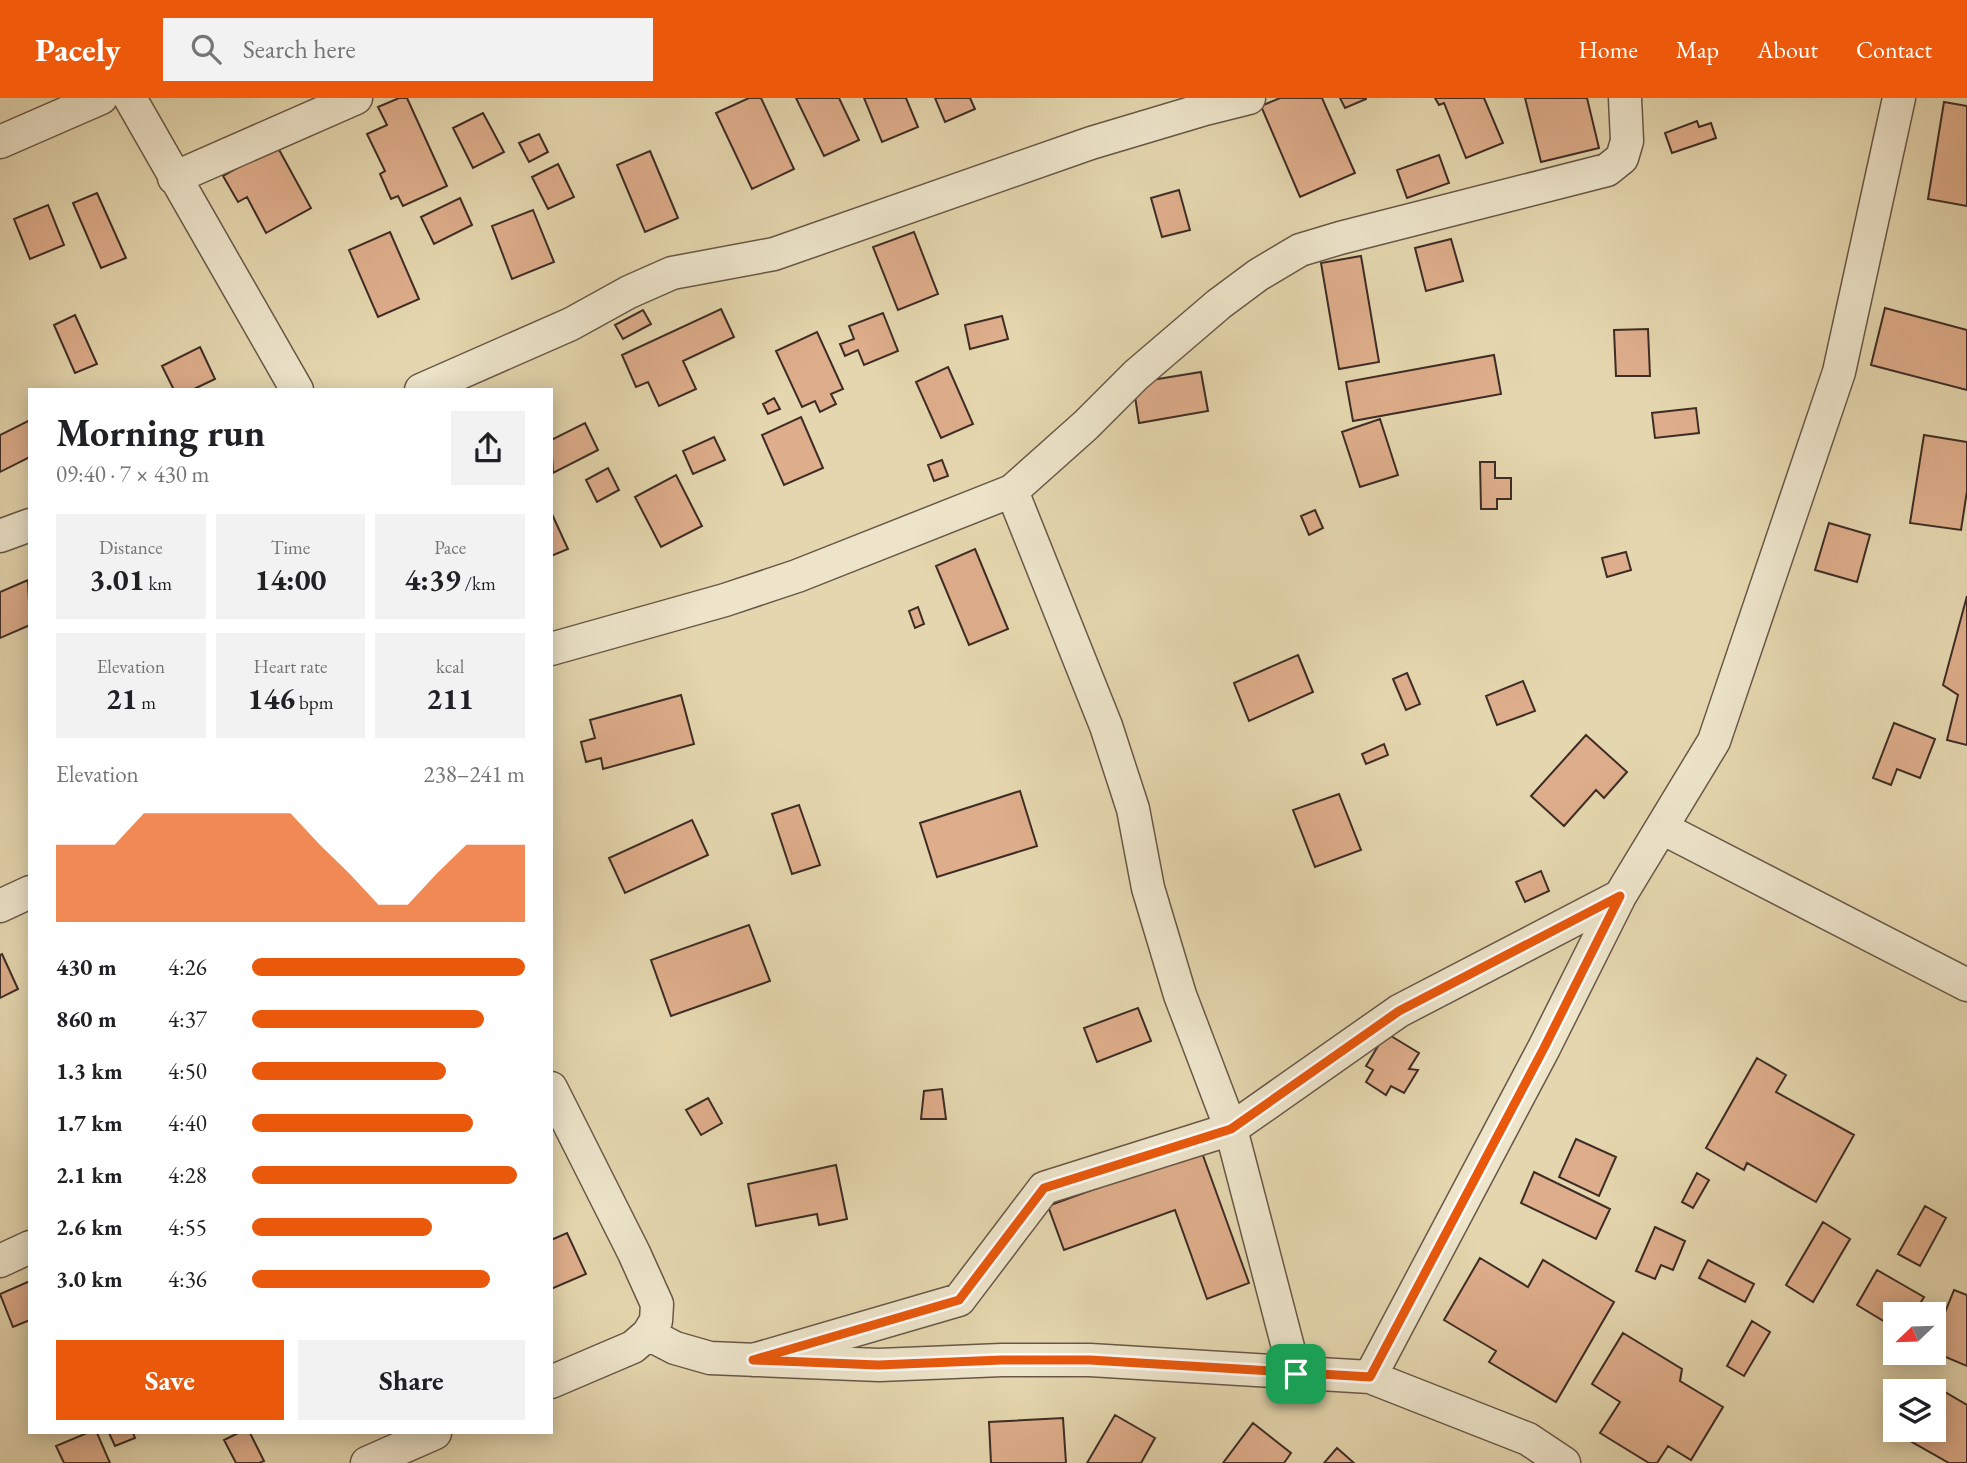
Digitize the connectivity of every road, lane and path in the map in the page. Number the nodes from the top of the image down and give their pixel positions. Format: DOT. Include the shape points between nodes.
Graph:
graph roads {
  1 [pos="101,98"];
  2 [pos="130,98"];
  3 [pos="356,98"];
  4 [pos="1249,98"];
  5 [pos="1625,98"];
  6 [pos="1899,98"];
  7 [pos="0,142"];
  8 [pos="174,178"];
  9 [pos="296,388"];
  10 [pos="426,388"];
  11 [pos="1012,491"];
  12 [pos="28,526"];
  13 [pos="0,536"];
  14 [pos="553,648"];
  15 [pos="1662,828"];
  16 [pos="28,893"];
  17 [pos="1620,896"];
  18 [pos="0,906"];
  19 [pos="1967,985"];
  20 [pos="553,1092"];
  21 [pos="1231,1129"];
  22 [pos="28,1248"];
  23 [pos="0,1261"];
  24 [pos="648,1334"];
  25 [pos="753,1360"];
  26 [pos="1296,1374"];
  27 [pos="1370,1377"];
  28 [pos="553,1381"];
  29 [pos="433,1434"];
  30 [pos="367,1463"];
  31 [pos="1564,1463"];
  1 -- 7 [label="street"];
  2 -- 8 [label="street"];
  3 -- 8 [label="street"];
  4 -- 10 [label="street" via="1091,143 774,254 672,273 571,324"];
  5 -- 11 [label="street" via="1627,141 1622,158 1607,170 1300,250 1219,304"];
  6 -- 15 [label="street" via="1839,372 1714,741"];
  8 -- 9 [label="street"];
  11 -- 14 [label="street" via="797,576"];
  11 -- 21 [label="street" via="1106,726 1133,809 1148,888 1180,995"];
  12 -- 13 [label="street"];
  15 -- 17 [label="street"];
  15 -- 19 [label="street"];
  16 -- 18 [label="street"];
  17 -- 21 [label="street" via="1399,1011"];
  17 -- 27 [label="street"];
  20 -- 24 [label="street" via="657,1304 656,1321"];
  21 -- 25 [label="street" via="1044,1188 959,1300"];
  21 -- 26 [label="street"];
  22 -- 23 [label="street"];
  24 -- 25 [label="street" via="710,1358"];
  24 -- 28 [label="street" via="633,1347"];
  25 -- 26 [label="street" via="878,1365 1090,1360"];
  26 -- 27 [label="street"];
  27 -- 31 [label="street" via="1528,1439"];
  29 -- 30 [label="street"];
}
